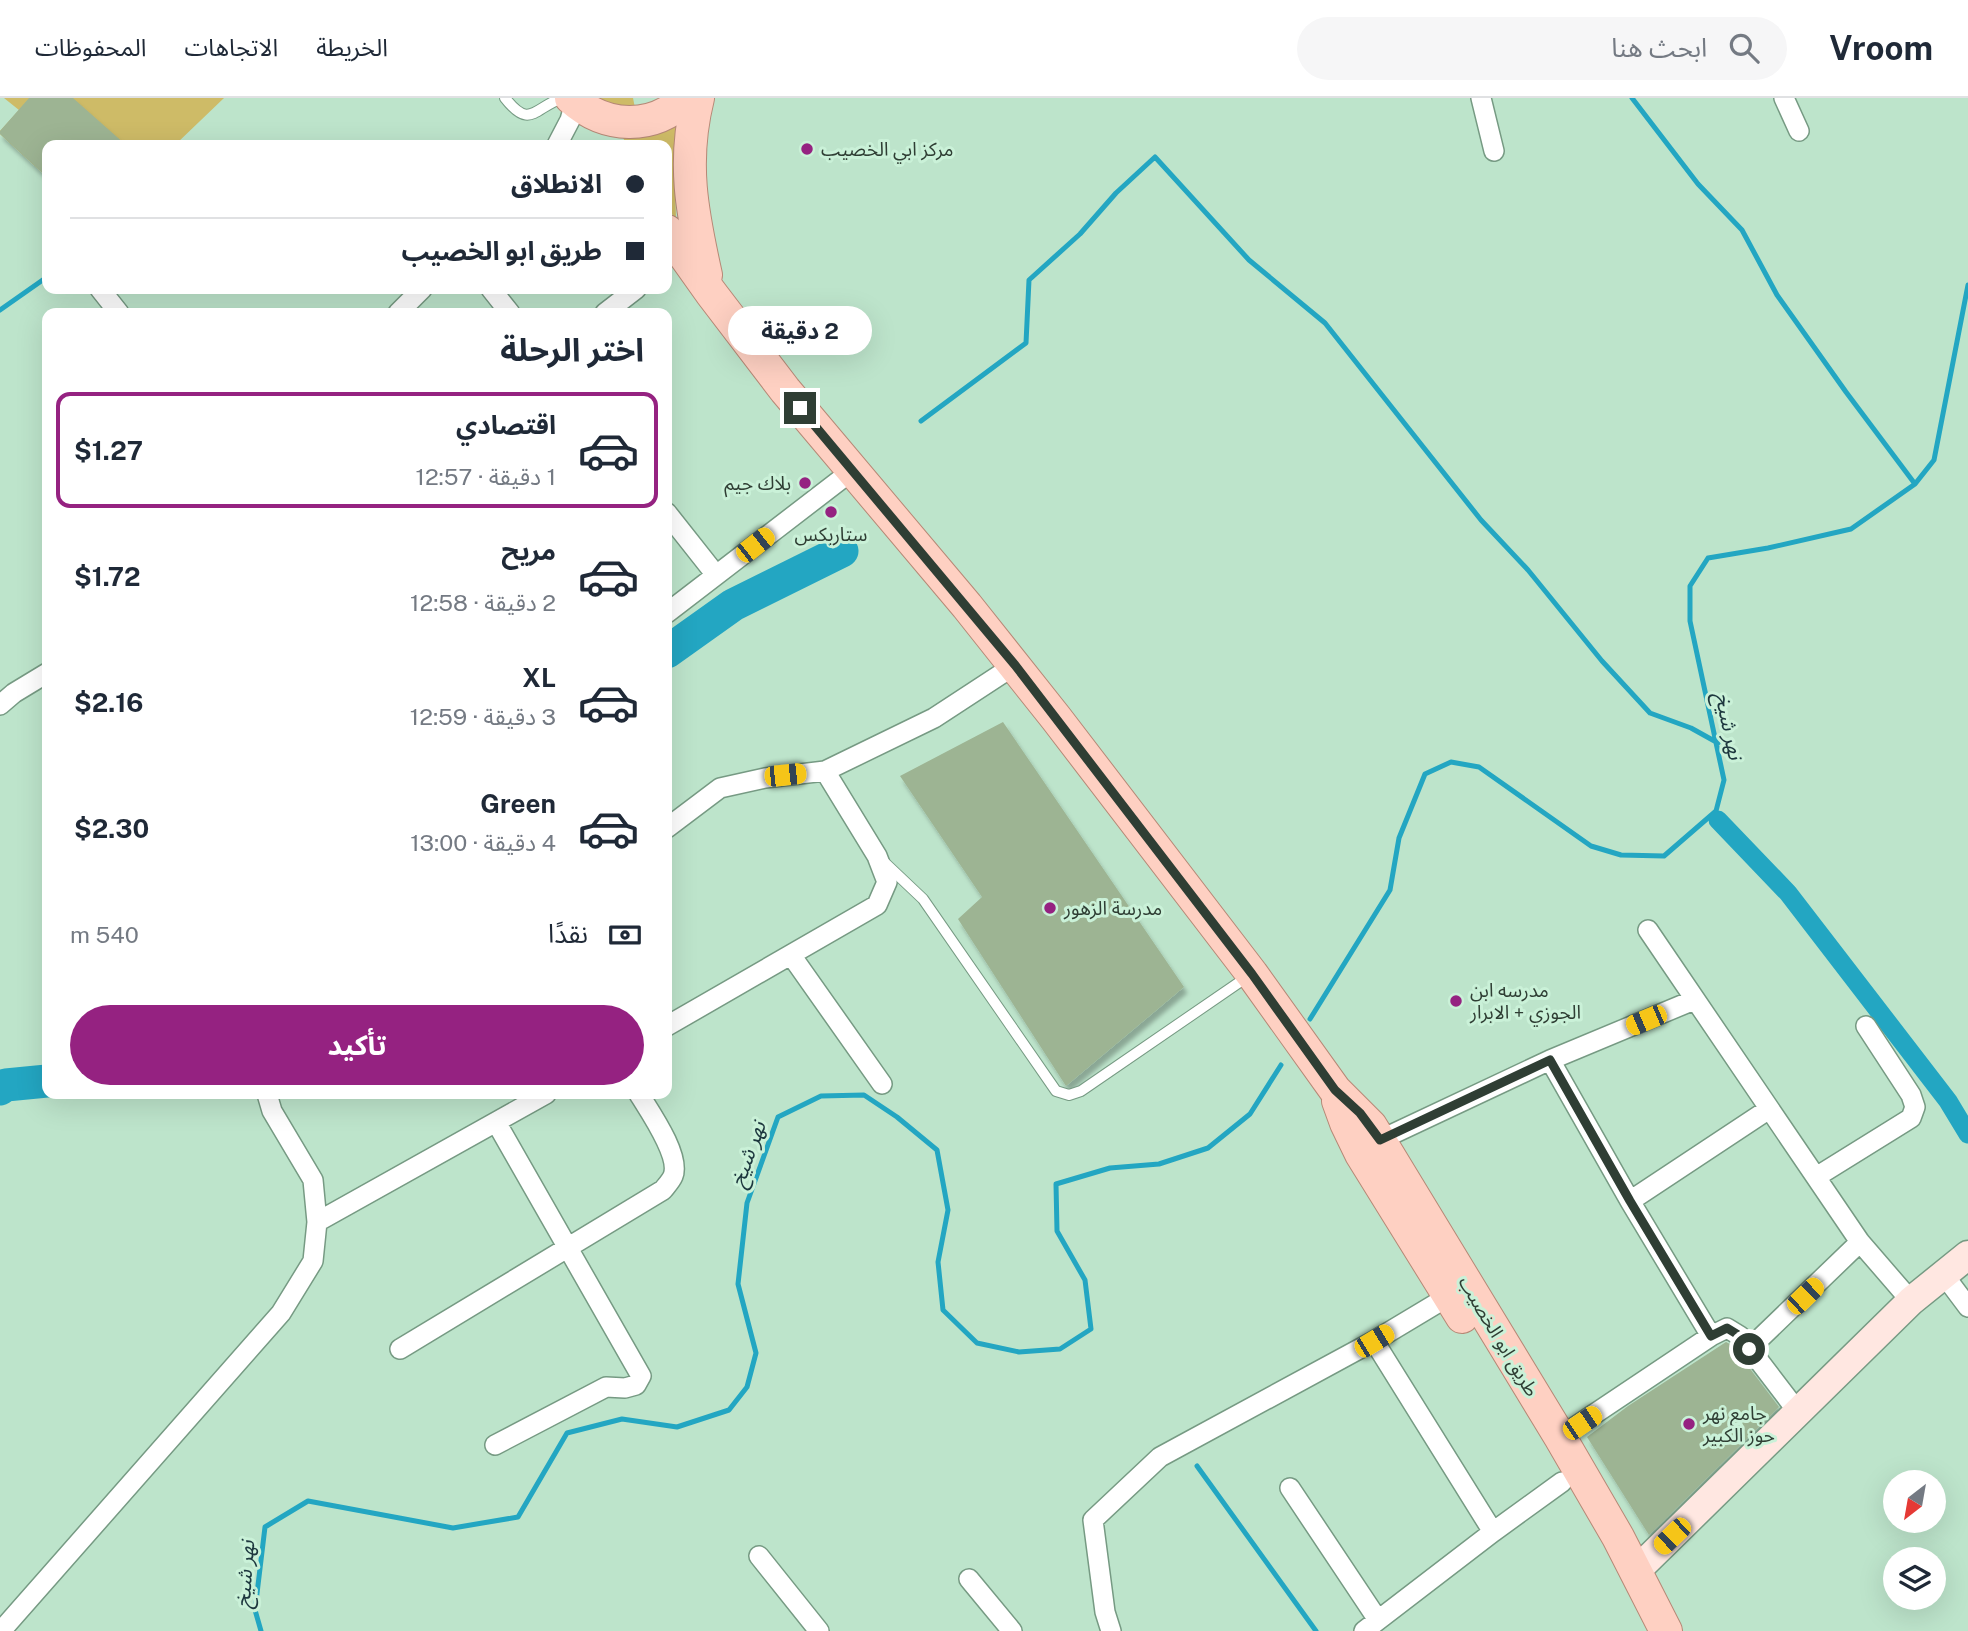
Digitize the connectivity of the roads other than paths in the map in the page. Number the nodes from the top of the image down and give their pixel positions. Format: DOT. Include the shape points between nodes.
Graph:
graph roads {
  1 [pos="505,98"];
  2 [pos="686,98"];
  3 [pos="698,98"];
  4 [pos="1481,98"];
  5 [pos="1784,98"];
  6 [pos="572,101"];
  7 [pos="1799,131"];
  8 [pos="560,140"];
  9 [pos="603,140"];
  10 [pos="1494,151"];
  11 [pos="672,249"];
  12 [pos="711,293"];
  13 [pos="104,294"];
  14 [pos="417,294"];
  15 [pos="495,294"];
  16 [pos="630,294"];
  17 [pos="115,308"];
  18 [pos="403,308"];
  19 [pos="506,308"];
  20 [pos="612,308"];
  21 [pos="853,470"];
  22 [pos="672,519"];
  23 [pos="716,575"];
  24 [pos="672,609"];
  25 [pos="1015,665"];
  26 [pos="42,676"];
  27 [pos="0,705"];
  28 [pos="825,771"];
  29 [pos="672,824"];
  30 [pos="877,856"];
  31 [pos="1648,930"];
  32 [pos="791,956"];
  33 [pos="1252,974"];
  34 [pos="1694,1000"];
  35 [pos="672,1023"];
  36 [pos="1866,1026"];
  37 [pos="1550,1060"];
  38 [pos="882,1084"];
  39 [pos="1335,1090"];
  40 [pos="268,1099"];
  41 [pos="537,1099"];
  42 [pos="642,1099"];
  43 [pos="1769,1109"];
  44 [pos="496,1122"];
  45 [pos="1380,1140"];
  46 [pos="1816,1177"];
  47 [pos="1630,1201"];
  48 [pos="317,1222"];
  49 [pos="1860,1242"];
  50 [pos="567,1247"];
  51 [pos="1968,1255"];
  52 [pos="1944,1275"];
  53 [pos="1449,1296"];
  54 [pos="1911,1301"];
  55 [pos="1968,1307"];
  56 [pos="1711,1336"];
  57 [pos="1374,1341"];
  58 [pos="400,1349"];
  59 [pos="1749,1349"];
  60 [pos="1798,1412"];
  61 [pos="1560,1437"];
  62 [pos="495,1445"];
  63 [pos="1562,1482"];
  64 [pos="1290,1488"];
  65 [pos="1493,1532"];
  66 [pos="759,1556"];
  67 [pos="1636,1571"];
  68 [pos="969,1579"];
  69 [pos="4,1620"];
  70 [pos="1371,1625"];
  71 [pos="820,1631"];
  72 [pos="1012,1631"];
  73 [pos="1111,1631"];
  74 [pos="1643,1631"];
  75 [pos="1666,1631"];
  1 -- 6 [label="lane" via="524,115"];
  2 -- 6 [label="main road" via="660,117 640,122 600,118"];
  3 -- 12 [label="main road, طريق ابو الخصيب" via="692,120 691,195"];
  4 -- 10 [label="street"];
  5 -- 7 [label="street"];
  6 -- 8 [label="street" via="570,120"];
  6 -- 9 [label="main road"];
  11 -- 12 [label="main road, طريق ابو الخصيب"];
  12 -- 21 [label="main road, طريق ابو الخصيب"];
  13 -- 17 [label="street"];
  14 -- 18 [label="street"];
  15 -- 19 [label="street"];
  16 -- 20 [label="street"];
  21 -- 23 [label="street"];
  21 -- 25 [label="main road, طريق ابو الخصيب"];
  22 -- 23 [label="street"];
  23 -- 24 [label="street"];
  25 -- 28 [label="street" via="934,718"];
  25 -- 33 [label="main road, طريق ابو الخصيب"];
  26 -- 27 [label="street"];
  28 -- 29 [label="street" via="720,788"];
  28 -- 30 [label="street"];
  30 -- 32 [label="street" via="887,882 877,905"];
  30 -- 33 [label="lane" via="923,899 1056,1091 1069,1095 1081,1091"];
  31 -- 34 [label="street"];
  32 -- 35 [label="street"];
  32 -- 38 [label="street"];
  33 -- 39 [label="main road, طريق ابو الخصيب"];
  34 -- 37 [label="street"];
  34 -- 43 [label="street"];
  36 -- 46 [label="street" via="1915,1107 1911,1118"];
  37 -- 45 [label="street"];
  37 -- 47 [label="street"];
  39 -- 45 [label="main road, طريق ابو الخصيب"];
  39 -- 53 [label="main road, طريق ابو الخصيب" via="1357,1146"];
  40 -- 48 [label="street" via="313,1180"];
  41 -- 44 [label="street"];
  42 -- 50 [label="street" via="675,1163 673,1177 663,1190"];
  43 -- 46 [label="street"];
  43 -- 47 [label="street"];
  44 -- 48 [label="street"];
  44 -- 50 [label="street"];
  45 -- 61 [label="main road, طريق ابو الخصيب"];
  46 -- 49 [label="street"];
  47 -- 56 [label="street"];
  48 -- 69 [label="street" via="313,1261 281,1313"];
  49 -- 54 [label="street"];
  49 -- 59 [label="street"];
  50 -- 58 [label="street"];
  50 -- 62 [label="street" via="640,1376 636,1385 606,1387"];
  51 -- 52 [label="street"];
  52 -- 54 [label="street"];
  52 -- 55 [label="street"];
  53 -- 57 [label="street"];
  53 -- 63 [label="main road, طريق ابو الخصيب"];
  54 -- 60 [label="street"];
  56 -- 59 [label="street" via="1727,1328"];
  56 -- 61 [label="street"];
  57 -- 65 [label="street"];
  57 -- 73 [label="street" via="1160,1457 1093,1520"];
  59 -- 60 [label="street"];
  60 -- 67 [label="street"];
  61 -- 67 [label="main road, طريق ابو الخصيب"];
  63 -- 65 [label="street"];
  63 -- 74 [label="main road, طريق ابو الخصيب"];
  64 -- 70 [label="street"];
  65 -- 70 [label="street"];
  66 -- 71 [label="street"];
  67 -- 75 [label="main road, طريق ابو الخصيب"];
  68 -- 72 [label="street"];
}
